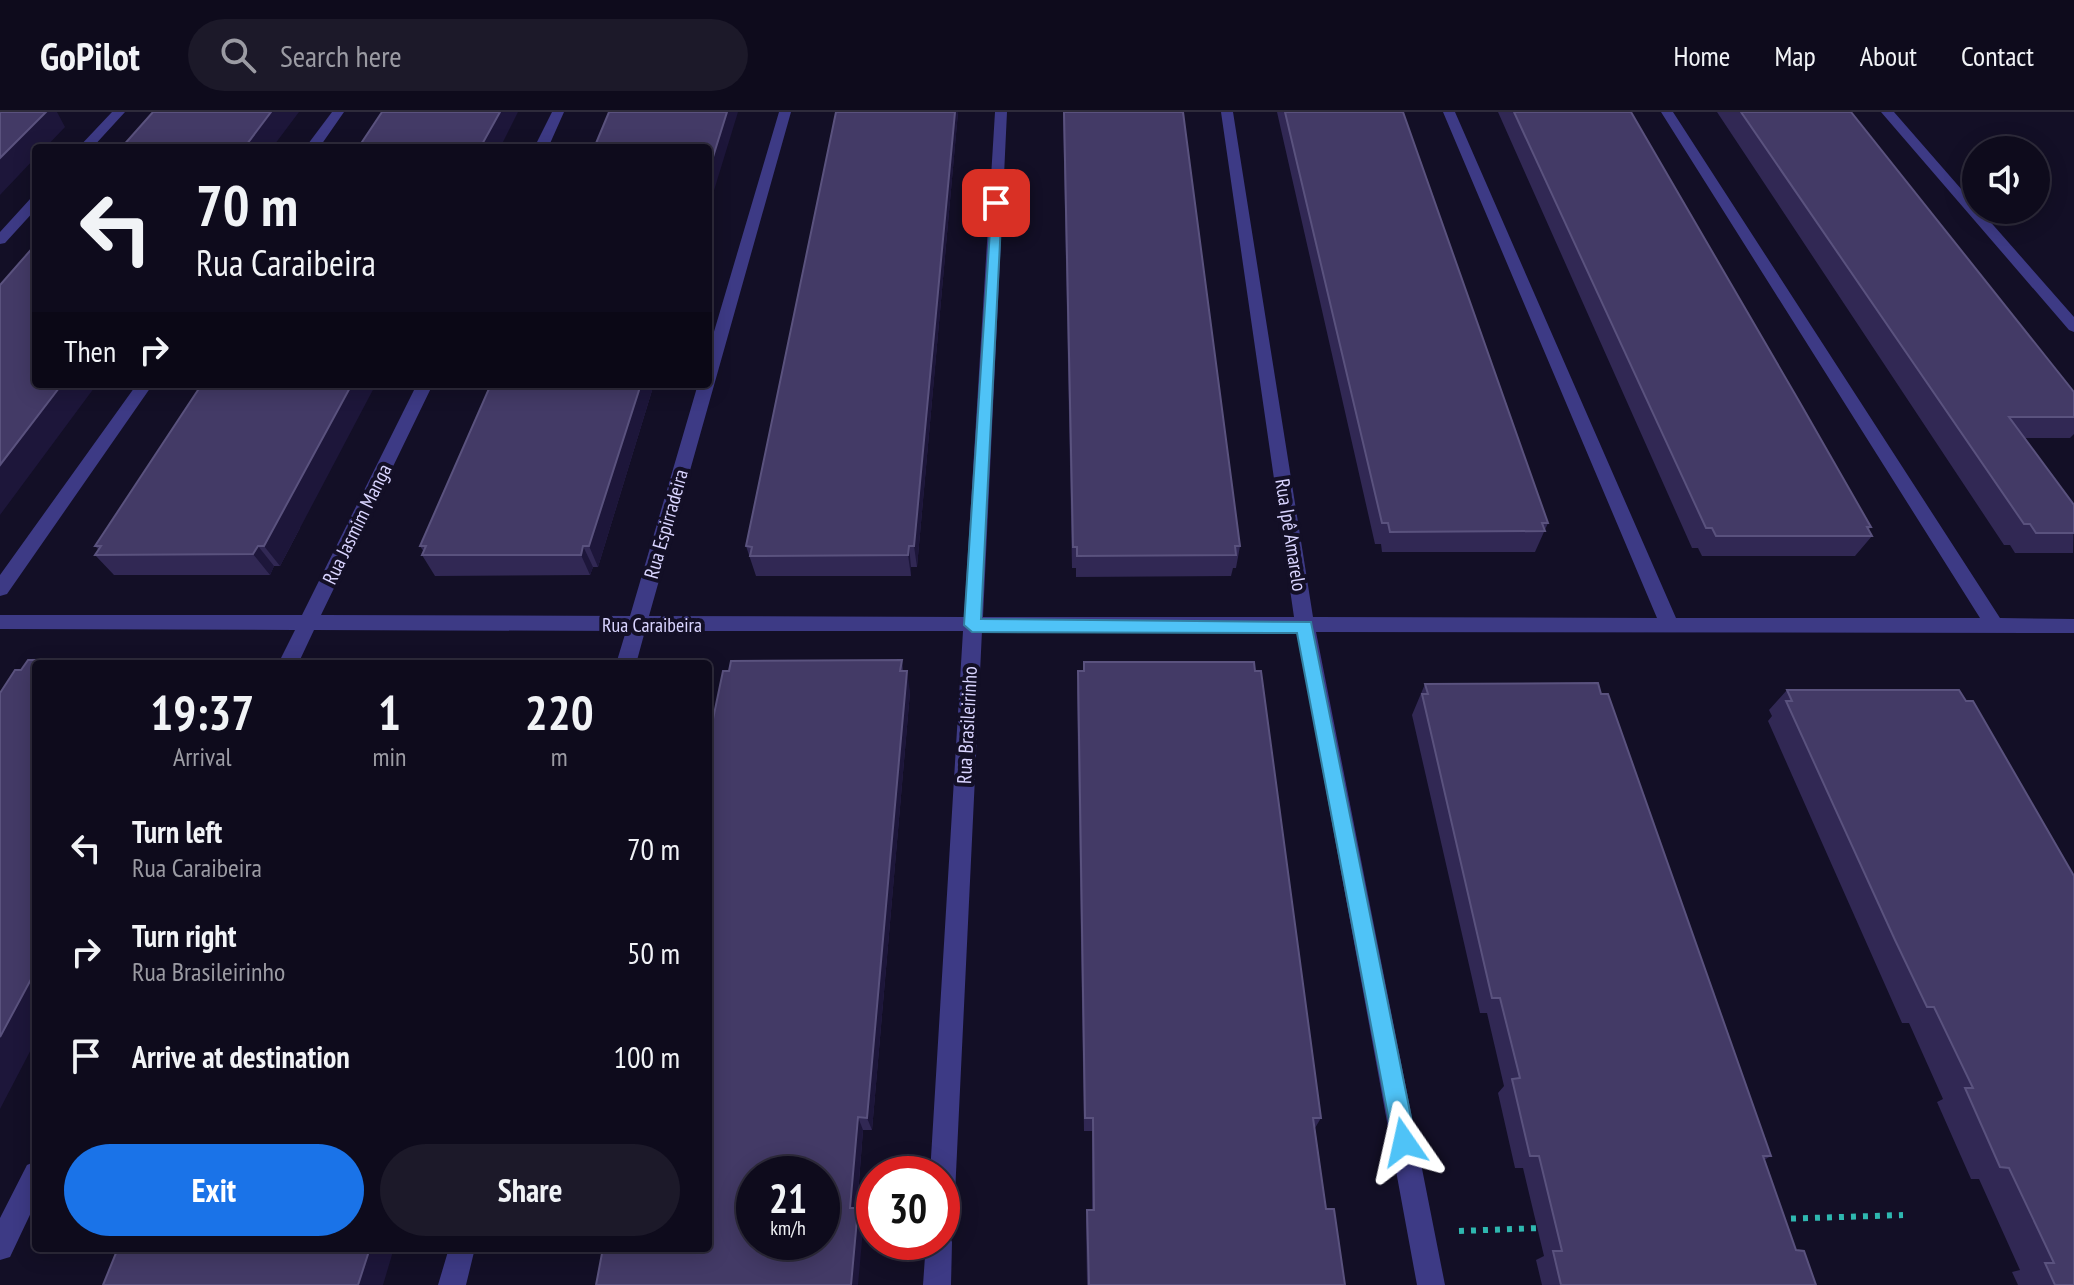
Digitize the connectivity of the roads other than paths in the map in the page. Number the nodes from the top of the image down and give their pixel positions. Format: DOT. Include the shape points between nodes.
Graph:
graph roads {
  1 [pos="119,112"];
  2 [pos="338,112"];
  3 [pos="558,112"];
  4 [pos="785,112"];
  5 [pos="1001,112"];
  6 [pos="1227,112"];
  7 [pos="1449,112"];
  8 [pos="1667,112"];
  9 [pos="1887,112"];
  10 [pos="89,144"];
  11 [pos="315,144"];
  12 [pos="543,144"];
  13 [pos="32,205"];
  14 [pos="0,240"];
  15 [pos="2074,327"];
  16 [pos="712,364"];
  17 [pos="142,388"];
  18 [pos="423,388"];
  19 [pos="705,388"];
  20 [pos="0,589"];
  21 [pos="0,622"];
  22 [pos="308,625"];
  23 [pos="637,625"];
  24 [pos="972,625"];
  25 [pos="1305,626"];
  26 [pos="1670,626"];
  27 [pos="1995,626"];
  28 [pos="2074,626"];
  29 [pos="290,660"];
  30 [pos="627,660"];
  31 [pos="944,1156"];
  32 [pos="32,1182"];
  33 [pos="0,1247"];
  34 [pos="461,1252"];
  35 [pos="938,1260"];
  36 [pos="452,1285"];
  37 [pos="937,1285"];
  38 [pos="1431,1285"];
  1 -- 10 [label="street"];
  2 -- 11 [label="street"];
  3 -- 12 [label="street"];
  4 -- 16 [label="street, Rua Espirradeira"];
  5 -- 24 [label="street, Rua Brasileirinho"];
  6 -- 25 [label="street, Rua Ipê Amarelo"];
  7 -- 26 [label="street"];
  8 -- 27 [label="street"];
  9 -- 15 [label="street"];
  13 -- 14 [label="street"];
  17 -- 20 [label="street"];
  18 -- 22 [label="street, Rua Jasmim Manga"];
  19 -- 23 [label="street, Rua Espirradeira"];
  21 -- 22 [label="street, Rua Caraibeira"];
  22 -- 23 [label="street, Rua Caraibeira"];
  22 -- 29 [label="street, Rua Jasmim Manga"];
  23 -- 24 [label="street, Rua Caraibeira"];
  23 -- 30 [label="street, Rua Espirradeira"];
  24 -- 25 [label="street, Rua Caraibeira"];
  24 -- 31 [label="street, Rua Brasileirinho"];
  25 -- 26 [label="street, Rua Caraibeira"];
  25 -- 38 [label="street, Rua Ipê Amarelo"];
  26 -- 27 [label="street, Rua Caraibeira"];
  27 -- 28 [label="street, Rua Caraibeira"];
  32 -- 33 [label="street"];
  34 -- 36 [label="street"];
  35 -- 37 [label="street"];
}
